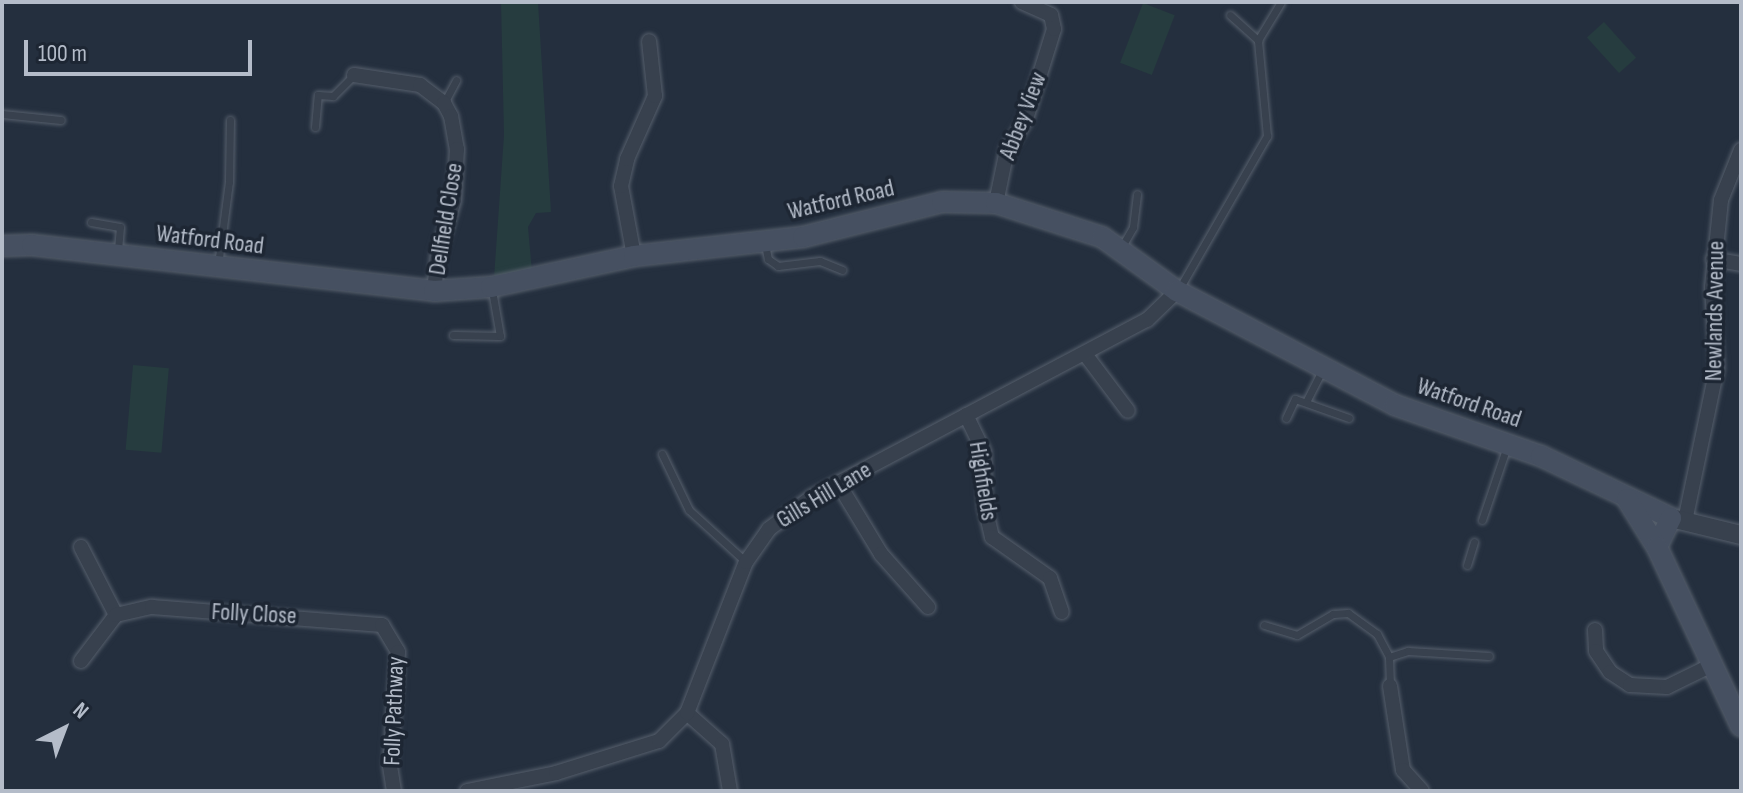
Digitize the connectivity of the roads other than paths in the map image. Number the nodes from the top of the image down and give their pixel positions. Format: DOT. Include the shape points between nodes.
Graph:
graph roads {
  1 [pos="1022,2"];
  2 [pos="1281,2"];
  3 [pos="1230,15"];
  4 [pos="1258,40"];
  5 [pos="649,41"];
  6 [pos="354,75"];
  7 [pos="456,80"];
  8 [pos="444,103"];
  9 [pos="2,114"];
  10 [pos="61,120"];
  11 [pos="230,120"];
  12 [pos="315,127"];
  13 [pos="1741,150"];
  14 [pos="1137,194"];
  15 [pos="996,203"];
  16 [pos="91,222"];
  17 [pos="764,242"];
  18 [pos="2,246"];
  19 [pos="1121,248"];
  20 [pos="118,254"];
  21 [pos="634,256"];
  22 [pos="1713,259"];
  23 [pos="1741,264"];
  24 [pos="218,267"];
  25 [pos="842,270"];
  26 [pos="491,287"];
  27 [pos="434,291"];
  28 [pos="1177,291"];
  29 [pos="453,335"];
  30 [pos="1085,354"];
  31 [pos="1324,367"];
  32 [pos="1307,400"];
  33 [pos="1128,411"];
  34 [pos="966,415"];
  35 [pos="1286,418"];
  36 [pos="1349,418"];
  37 [pos="1508,443"];
  38 [pos="662,454"];
  39 [pos="838,483"];
  40 [pos="1627,499"];
  41 [pos="1482,520"];
  42 [pos="1678,520"];
  43 [pos="1741,535"];
  44 [pos="1474,542"];
  45 [pos="81,547"];
  46 [pos="1657,547"];
  47 [pos="746,562"];
  48 [pos="1467,565"];
  49 [pos="928,607"];
  50 [pos="1062,612"];
  51 [pos="116,615"];
  52 [pos="1264,625"];
  53 [pos="1595,630"];
  54 [pos="389,632"];
  55 [pos="1489,656"];
  56 [pos="1389,657"];
  57 [pos="81,661"];
  58 [pos="1712,665"];
  59 [pos="1390,686"];
  60 [pos="687,713"];
  61 [pos="1741,726"];
  62 [pos="394,791"];
  63 [pos="467,791"];
  64 [pos="730,791"];
  65 [pos="1422,791"];
  1 -- 15 [label="street, Abbey View" via="1051,15 1054,29 1026,119 1007,150"];
  2 -- 4 [label="lane"];
  3 -- 4 [label="lane"];
  4 -- 28 [label="lane" via="1267,136"];
  5 -- 21 [label="street" via="655,96 621,186"];
  6 -- 8 [label="street" via="420,85"];
  6 -- 12 [label="lane" via="333,96 318,95"];
  7 -- 8 [label="lane"];
  8 -- 27 [label="street, Dellfield Close" via="457,149 456,182"];
  9 -- 10 [label="lane"];
  11 -- 24 [label="lane" via="229,182"];
  13 -- 22 [label="street, Newlands Avenue" via="1723,191"];
  14 -- 19 [label="lane" via="1133,227"];
  15 -- 17 [label="main road, Watford Road" via="942,202"];
  15 -- 19 [label="main road, Watford Road" via="1086,230"];
  16 -- 20 [label="lane" via="120,227"];
  17 -- 21 [label="main road, Watford Road"];
  17 -- 25 [label="lane" via="768,259 778,266 820,261"];
  18 -- 20 [label="main road, Watford Road"];
  19 -- 28 [label="main road, Watford Road"];
  20 -- 24 [label="main road, Watford Road"];
  21 -- 26 [label="main road, Watford Road"];
  22 -- 23 [label="street"];
  22 -- 42 [label="street, Newlands Avenue" via="1717,368"];
  24 -- 27 [label="main road, Watford Road"];
  26 -- 27 [label="main road, Watford Road"];
  26 -- 29 [label="lane" via="500,336"];
  28 -- 30 [label="street, Gills Hill Lane" via="1147,320"];
  28 -- 31 [label="main road, Watford Road"];
  30 -- 33 [label="street"];
  30 -- 34 [label="street, Gills Hill Lane"];
  31 -- 32 [label="lane"];
  31 -- 37 [label="main road, Watford Road" via="1395,405"];
  32 -- 35 [label="lane" via="1295,399"];
  32 -- 36 [label="lane"];
  34 -- 39 [label="street, Gills Hill Lane"];
  34 -- 50 [label="street, Highfields" via="984,452 985,507 992,537 1050,578"];
  37 -- 40 [label="main road, Watford Road"];
  37 -- 41 [label="lane"];
  38 -- 47 [label="lane" via="689,510"];
  39 -- 47 [label="street, Gills Hill Lane" via="769,529"];
  39 -- 49 [label="street" via="881,554"];
  40 -- 42 [label="main road, Watford Road"];
  40 -- 46 [label="main road"];
  42 -- 43 [label="street"];
  42 -- 46 [label="main road"];
  44 -- 48 [label="lane"];
  45 -- 51 [label="street"];
  46 -- 58 [label="main road"];
  47 -- 60 [label="street, Gills Hill Lane"];
  51 -- 54 [label="street, Folly Close" via="152,607 370,620"];
  51 -- 57 [label="street"];
  52 -- 56 [label="lane" via="1297,635 1333,614 1348,613 1366,622"];
  53 -- 58 [label="street" via="1596,651 1610,672 1630,685 1667,687"];
  54 -- 62 [label="street, Folly Pathway" via="398,652 390,766"];
  55 -- 56 [label="lane" via="1408,651"];
  56 -- 59 [label="lane"];
  58 -- 61 [label="main road"];
  59 -- 65 [label="street" via="1403,770"];
  60 -- 63 [label="street, Gills Hill Lane" via="674,730 640,749"];
  60 -- 64 [label="street" via="722,744"];
}
